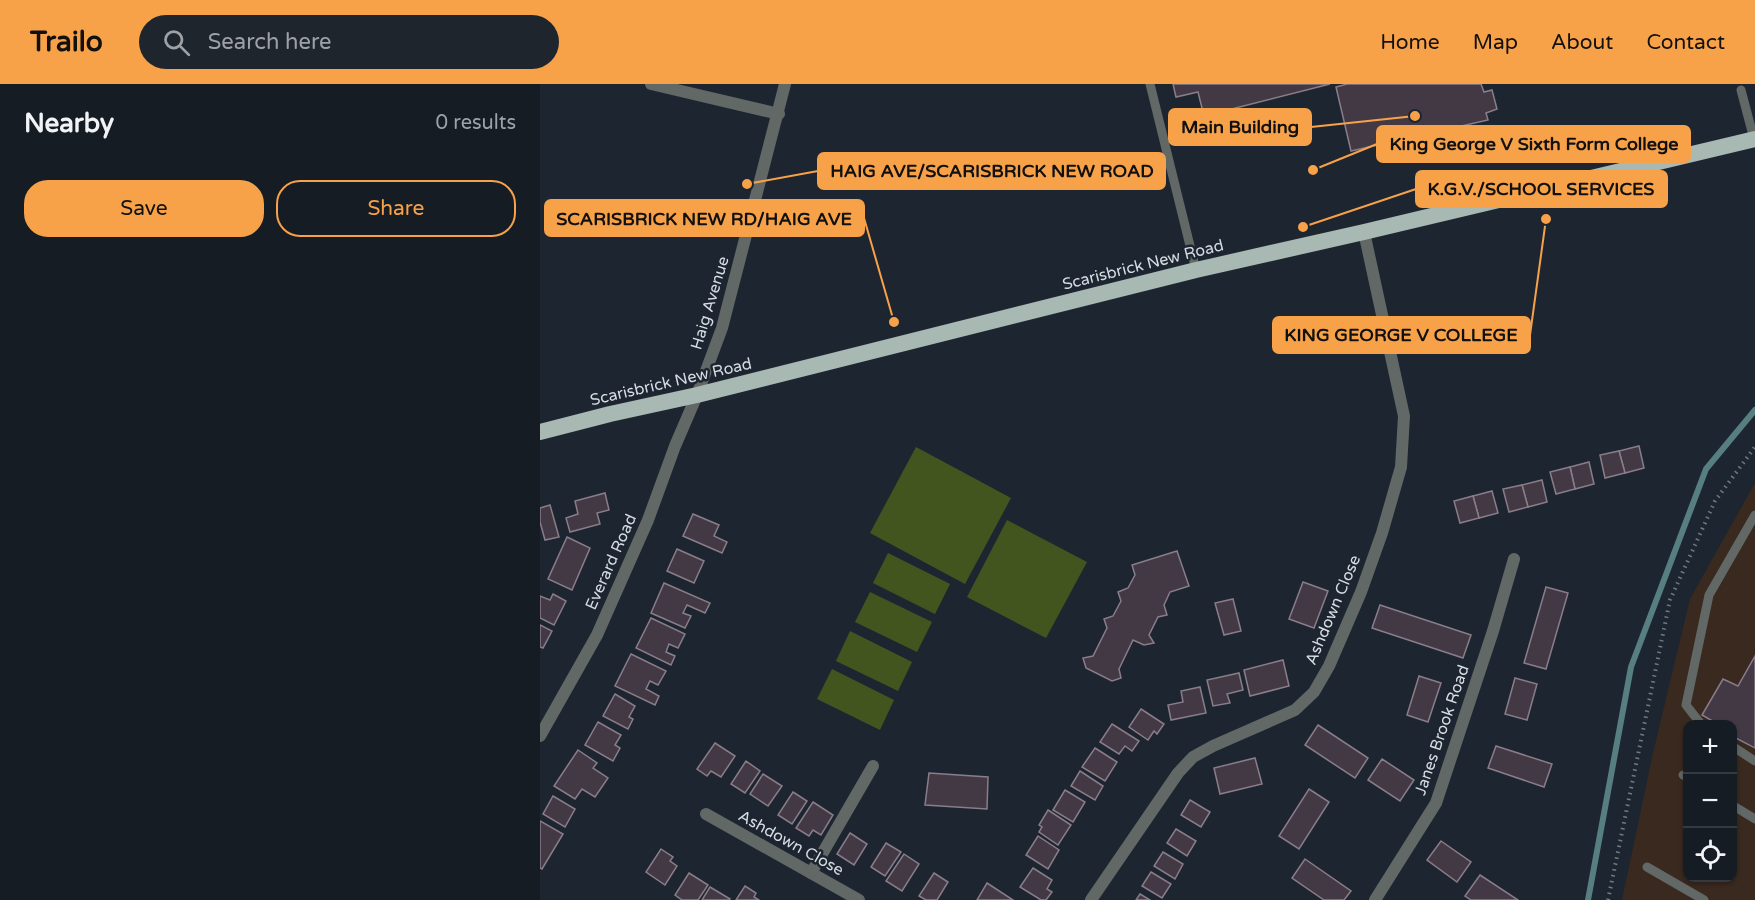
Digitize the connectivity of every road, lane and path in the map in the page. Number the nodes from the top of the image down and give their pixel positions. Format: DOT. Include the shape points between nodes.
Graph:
graph roads {
  1 [pos="651,84"];
  2 [pos="785,84"];
  3 [pos="1150,84"];
  4 [pos="1741,90"];
  5 [pos="779,114"];
  6 [pos="1755,139"];
  7 [pos="1364,232"];
  8 [pos="1197,270"];
  9 [pos="697,395"];
  10 [pos="540,432"];
  11 [pos="1755,447"];
  12 [pos="1755,515"];
  13 [pos="1514,559"];
  14 [pos="1698,720"];
  15 [pos="540,736"];
  16 [pos="1737,749"];
  17 [pos="1755,761"];
  18 [pos="873,766"];
  19 [pos="1737,808"];
  20 [pos="706,814"];
  21 [pos="1755,819"];
  22 [pos="1647,867"];
  23 [pos="811,873"];
  24 [pos="858,900"];
  25 [pos="1091,900"];
  26 [pos="1375,900"];
  27 [pos="1608,900"];
  28 [pos="1704,900"];
  1 -- 5 [label="street"];
  2 -- 5 [label="street, Haig Avenue"];
  3 -- 8 [label="lane"];
  4 -- 6 [label="lane"];
  5 -- 9 [label="street, Haig Avenue" via="722,328"];
  6 -- 7 [label="highway, Scarisbrick New Road"];
  7 -- 8 [label="highway, Scarisbrick New Road"];
  7 -- 25 [label="street, Ashdown Close" via="1404,416 1401,466 1361,592 1314,692 1295,710 1193,757"];
  8 -- 9 [label="highway, Scarisbrick New Road"];
  9 -- 10 [label="highway, Scarisbrick New Road"];
  9 -- 15 [label="street, Everard Road" via="597,635"];
  11 -- 27 [label="path" via="1715,501 1670,600"];
  12 -- 14 [label="lane" via="1709,595 1686,705"];
  13 -- 26 [label="street, Janes Brook Road" via="1436,803"];
  16 -- 17 [label="lane"];
  18 -- 23 [label="street"];
  19 -- 21 [label="lane"];
  20 -- 23 [label="street, Ashdown Close"];
  22 -- 28 [label="lane"];
  23 -- 24 [label="street, Ashdown Close"];
}
